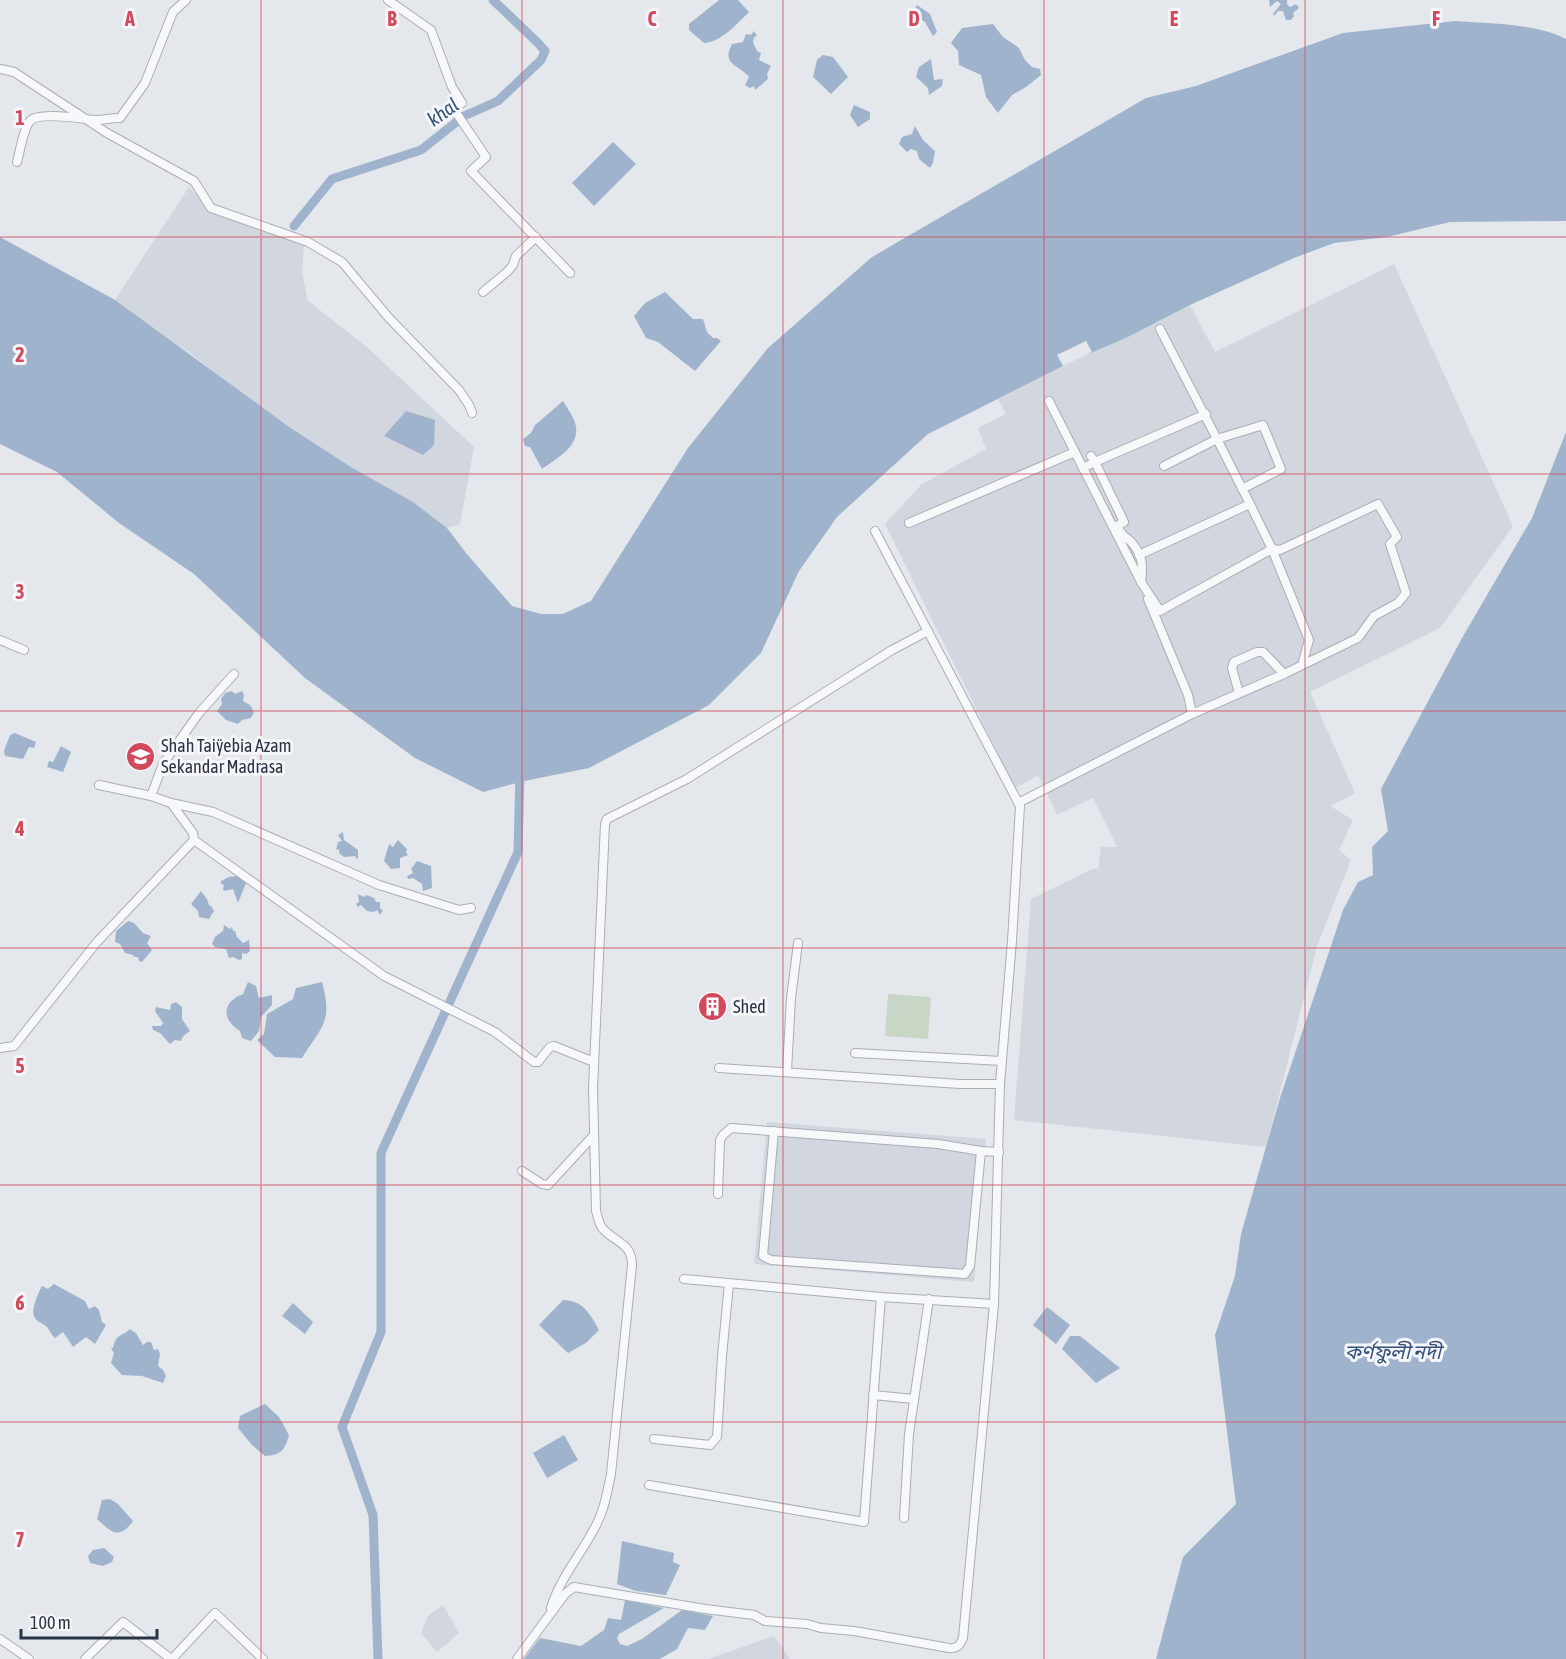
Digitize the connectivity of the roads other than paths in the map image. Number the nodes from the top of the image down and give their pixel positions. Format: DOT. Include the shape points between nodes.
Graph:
graph roads {
  1 [pos="186,0"];
  2 [pos="388,0"];
  3 [pos="0,69"];
  4 [pos="80,117"];
  5 [pos="17,162"];
  6 [pos="537,237"];
  7 [pos="570,273"];
  8 [pos="483,292"];
  9 [pos="1160,329"];
  10 [pos="1049,401"];
  11 [pos="472,413"];
  12 [pos="1206,414"];
  13 [pos="1217,439"];
  14 [pos="1075,452"];
  15 [pos="1093,459"];
  16 [pos="1164,466"];
  17 [pos="1083,468"];
  18 [pos="1242,489"];
  19 [pos="1250,504"];
  20 [pos="909,523"];
  21 [pos="875,531"];
  22 [pos="1272,549"];
  23 [pos="1139,555"];
  24 [pos="1141,582"];
  25 [pos="928,631"];
  26 [pos="0,640"];
  27 [pos="24,651"];
  28 [pos="1302,665"];
  29 [pos="234,674"];
  30 [pos="1284,674"];
  31 [pos="1239,693"];
  32 [pos="1192,714"];
  33 [pos="99,785"];
  34 [pos="151,795"];
  35 [pos="171,803"];
  36 [pos="1018,803"];
  37 [pos="194,840"];
  38 [pos="471,908"];
  39 [pos="798,943"];
  40 [pos="0,1048"];
  41 [pos="855,1053"];
  42 [pos="1002,1061"];
  43 [pos="594,1062"];
  44 [pos="719,1068"];
  45 [pos="787,1071"];
  46 [pos="1000,1084"];
  47 [pos="774,1131"];
  48 [pos="594,1135"];
  49 [pos="981,1151"];
  50 [pos="999,1152"];
  51 [pos="522,1171"];
  52 [pos="718,1194"];
  53 [pos="684,1279"];
  54 [pos="729,1284"];
  55 [pos="880,1297"];
  56 [pos="929,1299"];
  57 [pos="994,1304"];
  58 [pos="873,1395"];
  59 [pos="914,1399"];
  60 [pos="654,1439"];
  61 [pos="649,1485"];
  62 [pos="904,1518"];
  63 [pos="549,1617"];
  64 [pos="0,1639"];
  65 [pos="29,1659"];
  66 [pos="85,1659"];
  67 [pos="172,1659"];
  68 [pos="263,1659"];
  69 [pos="517,1659"];
  1 -- 4 [label="street" via="173,12 145,83 120,118"];
  2 -- 6 [label="street" via="433,34 452,87 462,103 453,108 486,157 471,171"];
  3 -- 4 [label="street" via="14,72"];
  4 -- 5 [label="street" via="38,117 30,121"];
  4 -- 11 [label="street" via="194,181 211,208 308,242 342,262 389,318 459,390"];
  6 -- 7 [label="street"];
  6 -- 8 [label="street" via="516,256 507,272"];
  9 -- 12 [label="street"];
  10 -- 14 [label="street"];
  12 -- 13 [label="street"];
  12 -- 15 [label="street"];
  13 -- 16 [label="street"];
  13 -- 18 [label="street"];
  13 -- 18 [label="street" via="1263,425 1281,469"];
  14 -- 17 [label="street"];
  14 -- 20 [label="street"];
  15 -- 17 [label="street"];
  15 -- 23 [label="street" via="1124,522 1117,526 1122,537 1132,542"];
  17 -- 24 [label="street"];
  18 -- 19 [label="street"];
  19 -- 22 [label="street"];
  19 -- 23 [label="street"];
  21 -- 25 [label="street"];
  22 -- 24 [label="street" via="1160,611"];
  22 -- 28 [label="street" via="1309,640"];
  22 -- 28 [label="street" via="1280,550 1378,504 1397,537 1390,544 1406,593 1398,603 1374,616 1358,638"];
  23 -- 24 [label="street" via="1144,564"];
  24 -- 32 [label="street" via="1188,695"];
  25 -- 36 [label="street"];
  25 -- 43 [label="street" via="687,778 607,819"];
  26 -- 27 [label="street"];
  28 -- 30 [label="street"];
  29 -- 34 [label="street" via="199,713 163,764"];
  30 -- 31 [label="street"];
  30 -- 31 [label="street" via="1263,652 1257,652 1234,662"];
  31 -- 32 [label="street"];
  32 -- 36 [label="street"];
  33 -- 34 [label="street"];
  34 -- 35 [label="street"];
  35 -- 37 [label="street"];
  35 -- 38 [label="street" via="213,812 379,885 459,910"];
  36 -- 42 [label="street"];
  37 -- 40 [label="street" via="97,942 14,1046"];
  37 -- 43 [label="street" via="384,976 495,1032 534,1062 552,1046"];
  39 -- 45 [label="street"];
  41 -- 42 [label="street"];
  42 -- 46 [label="street"];
  43 -- 48 [label="street"];
  44 -- 45 [label="street"];
  45 -- 46 [label="street"];
  46 -- 50 [label="street"];
  47 -- 49 [label="street"];
  47 -- 49 [label="street" via="763,1256 771,1260 965,1274 970,1266"];
  47 -- 52 [label="street" via="731,1128 723,1135"];
  48 -- 51 [label="street" via="548,1185"];
  48 -- 63 [label="street" via="598,1219 602,1228 632,1255 618,1406 604,1507 560,1584"];
  49 -- 50 [label="street"];
  50 -- 57 [label="street"];
  53 -- 54 [label="street"];
  54 -- 55 [label="street"];
  54 -- 60 [label="street" via="717,1437 710,1445"];
  55 -- 56 [label="street"];
  55 -- 58 [label="street"];
  56 -- 57 [label="street"];
  56 -- 59 [label="street"];
  57 -- 63 [label="street" via="960,1645 954,1648 765,1621 753,1615 574,1587 565,1593"];
  58 -- 59 [label="street"];
  58 -- 61 [label="street" via="864,1522"];
  59 -- 62 [label="street"];
  63 -- 69 [label="street"];
  64 -- 65 [label="street"];
  66 -- 67 [label="street" via="123,1622"];
  67 -- 68 [label="street" via="215,1613"];
}
